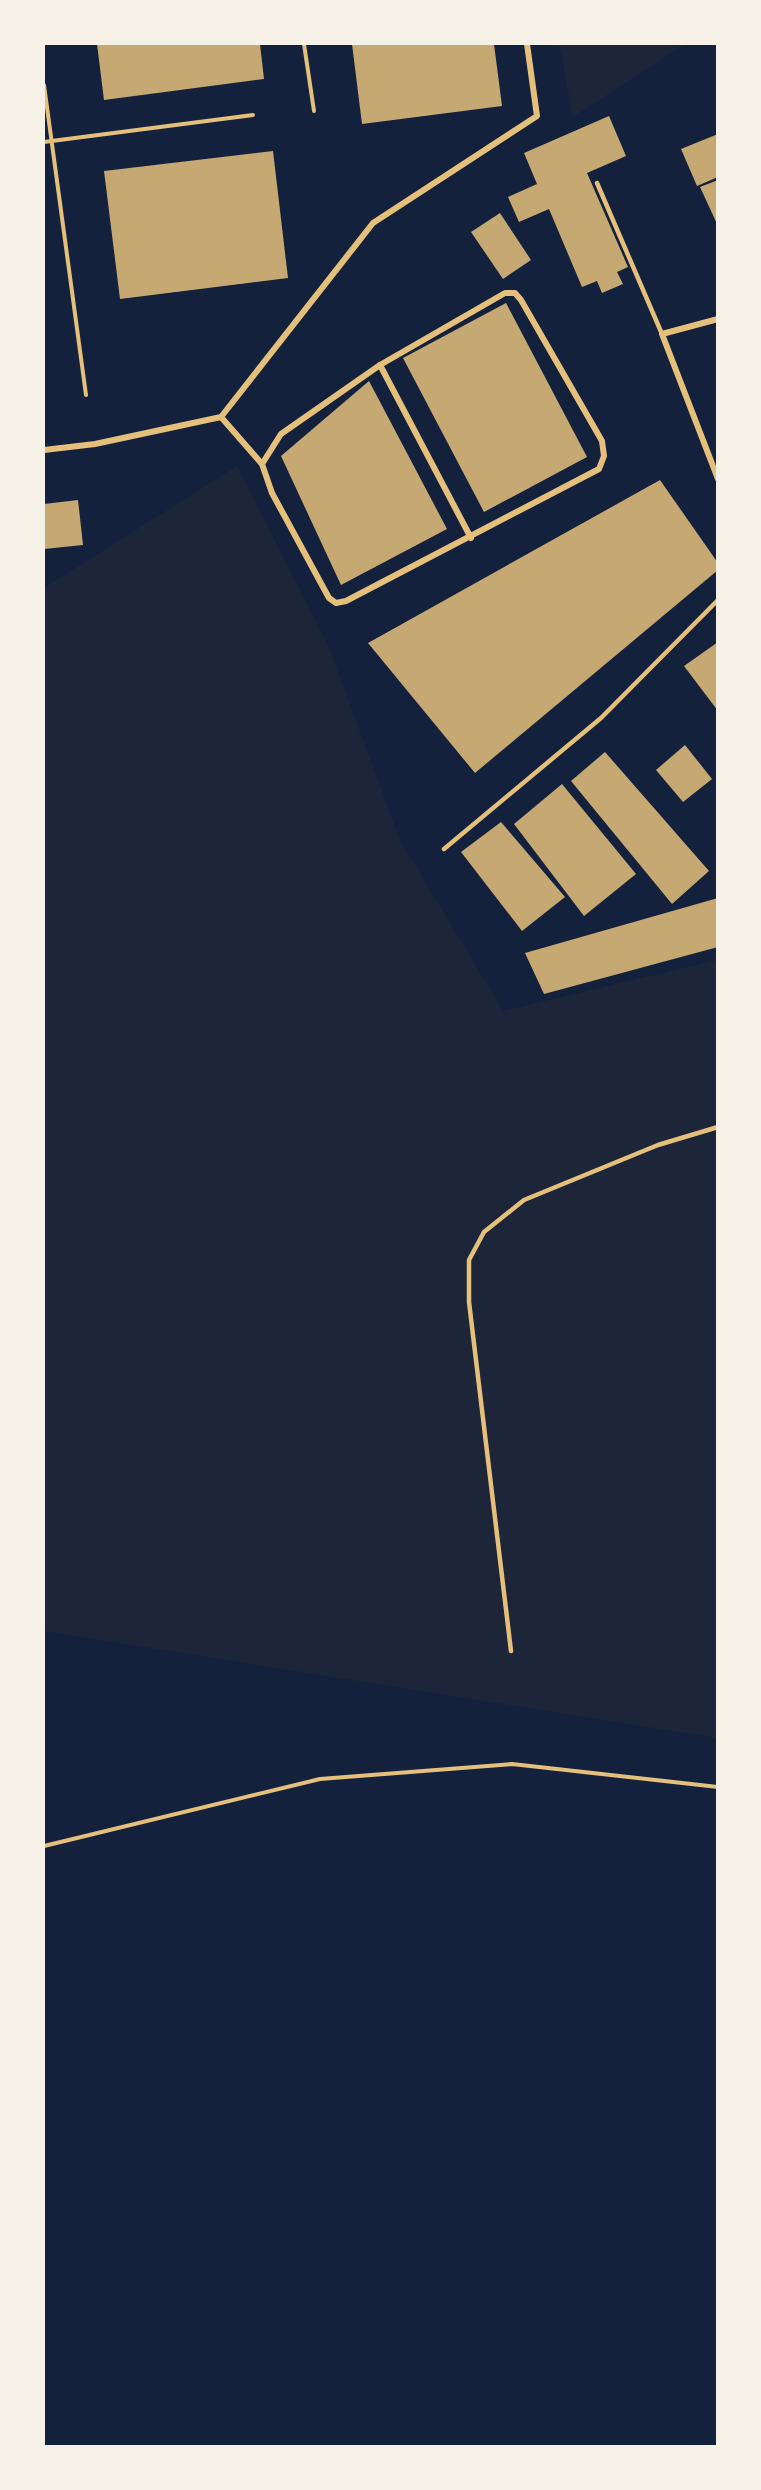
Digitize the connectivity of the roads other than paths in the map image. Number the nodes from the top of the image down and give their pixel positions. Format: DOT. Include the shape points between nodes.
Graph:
graph roads {
  1 [pos="527,44"];
  2 [pos="597,183"];
  3 [pos="717,319"];
  4 [pos="662,334"];
  5 [pos="380,365"];
  6 [pos="221,417"];
  7 [pos="44,450"];
  8 [pos="262,464"];
  9 [pos="717,479"];
  10 [pos="471,538"];
  11 [pos="717,600"];
  12 [pos="444,849"];
  13 [pos="717,1127"];
  14 [pos="512,1651"];
  1 -- 6 [label="street" via="537,116 374,223"];
  2 -- 4 [label="lane"];
  3 -- 4 [label="street"];
  4 -- 9 [label="street"];
  5 -- 8 [label="street" via="281,434"];
  5 -- 10 [label="street"];
  5 -- 10 [label="street" via="505,293 515,293 602,441 604,456 599,469"];
  6 -- 7 [label="street" via="95,444"];
  6 -- 8 [label="street"];
  8 -- 10 [label="street" via="272,493 329,598 336,603"];
  11 -- 12 [label="lane" via="601,718"];
  13 -- 14 [label="lane" via="658,1145 524,1200 484,1232 469,1260 469,1302"];
}
